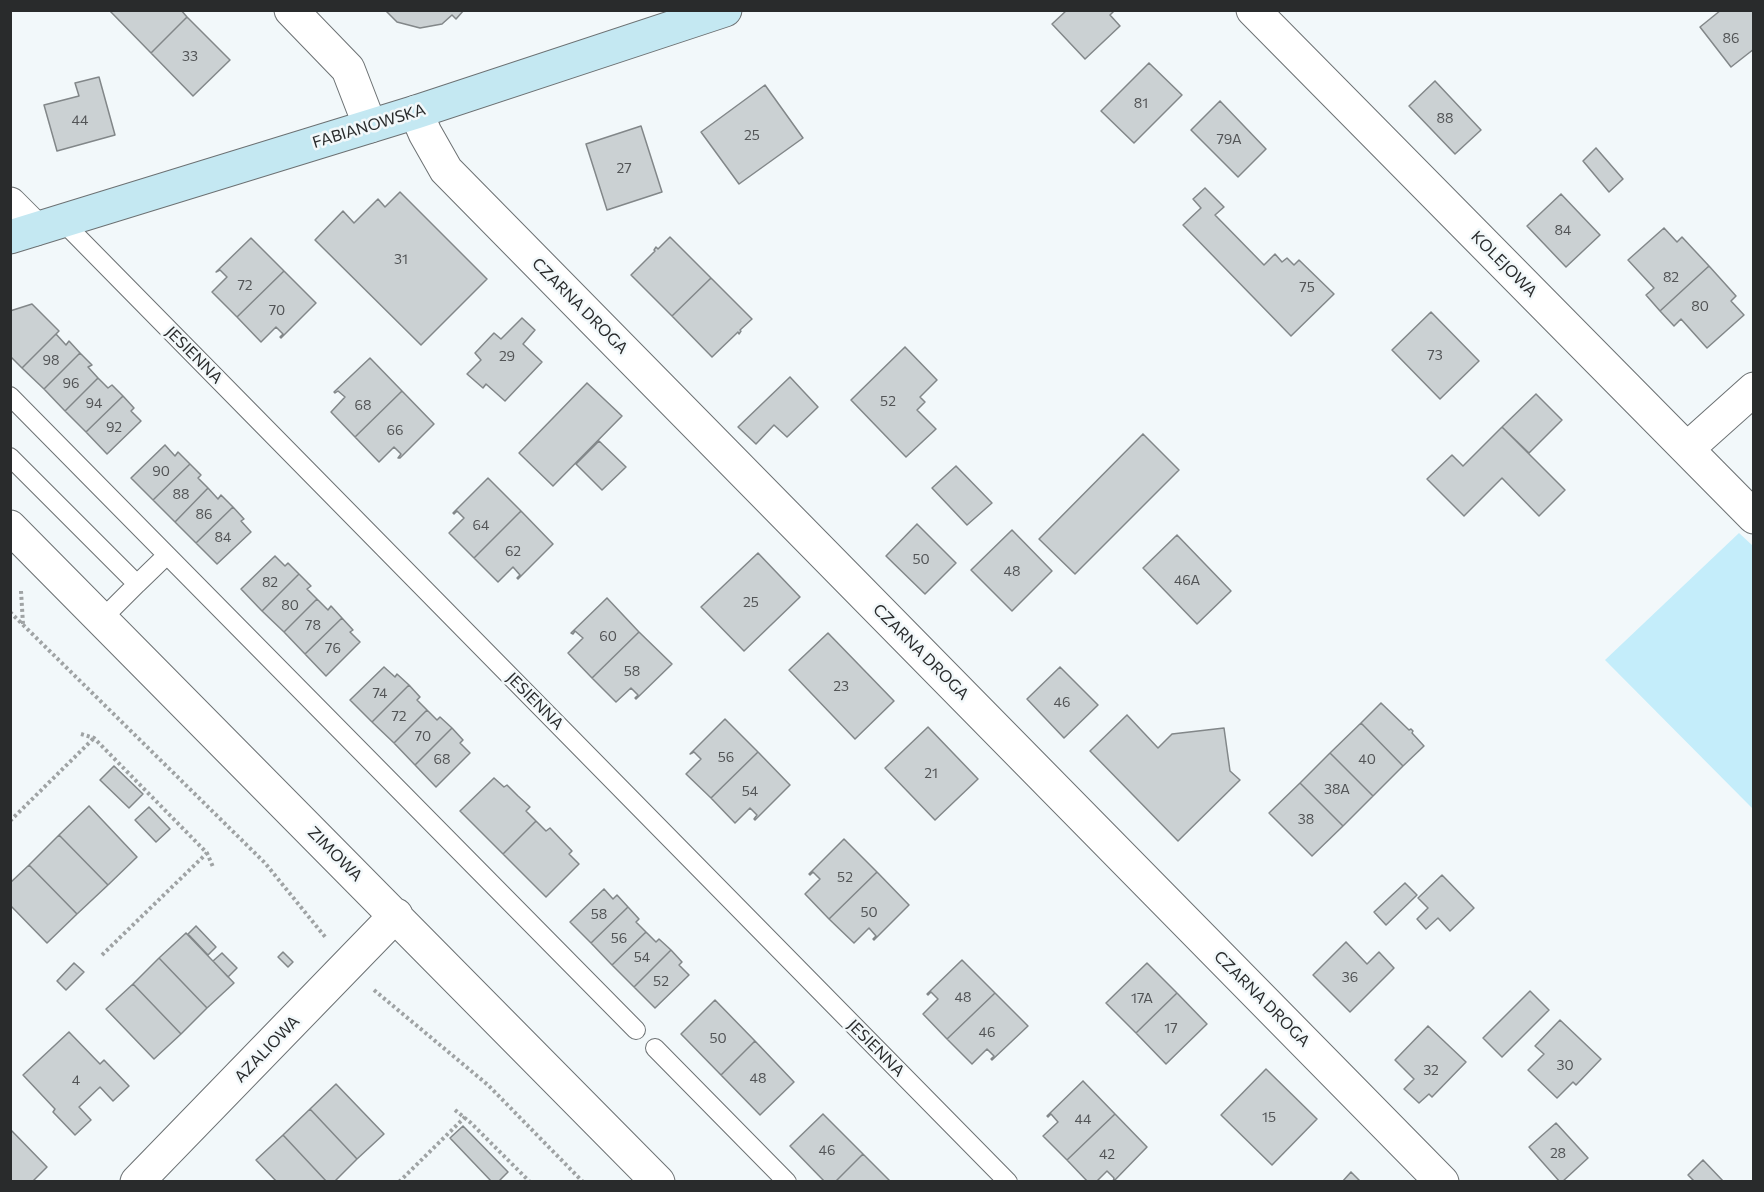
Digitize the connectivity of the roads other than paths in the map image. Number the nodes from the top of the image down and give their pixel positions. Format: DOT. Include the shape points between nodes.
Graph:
graph roads {
  1 [pos="291,10"];
  2 [pos="725,10"];
  3 [pos="1253,10"];
  4 [pos="416,112"];
  5 [pos="370,126"];
  6 [pos="10,204"];
  7 [pos="36,229"];
  8 [pos="1754,389"];
  9 [pos="10,396"];
  10 [pos="1687,449"];
  11 [pos="10,457"];
  12 [pos="1754,517"];
  13 [pos="13,536"];
  14 [pos="167,555"];
  15 [pos="137,584"];
  16 [pos="102,619"];
  17 [pos="396,915"];
  18 [pos="636,1030"];
  19 [pos="655,1048"];
  20 [pos="137,1182"];
  21 [pos="658,1182"];
  22 [pos="787,1182"];
  23 [pos="1008,1182"];
  24 [pos="1442,1182"];
  1 -- 5 [label="street" via="348,69"];
  2 -- 4 [label="street, FABIANOWSKA"];
  3 -- 10 [label="street, KOLEJOWA"];
  4 -- 5 [label="street, FABIANOWSKA"];
  4 -- 24 [label="street, CZARNA DROGA" via="446,170"];
  5 -- 7 [label="street, FABIANOWSKA"];
  6 -- 7 [label="street"];
  7 -- 23 [label="lane, JESIENNA"];
  8 -- 10 [label="street"];
  9 -- 14 [label="lane"];
  10 -- 12 [label="street, KOLEJOWA"];
  11 -- 15 [label="lane"];
  13 -- 16 [label="street, ZIMOWA"];
  14 -- 15 [label="lane"];
  14 -- 18 [label="lane"];
  15 -- 16 [label="lane"];
  16 -- 17 [label="street, ZIMOWA"];
  17 -- 20 [label="street, AZALIOWA"];
  17 -- 21 [label="street, ZIMOWA"];
  19 -- 22 [label="lane"];
}
